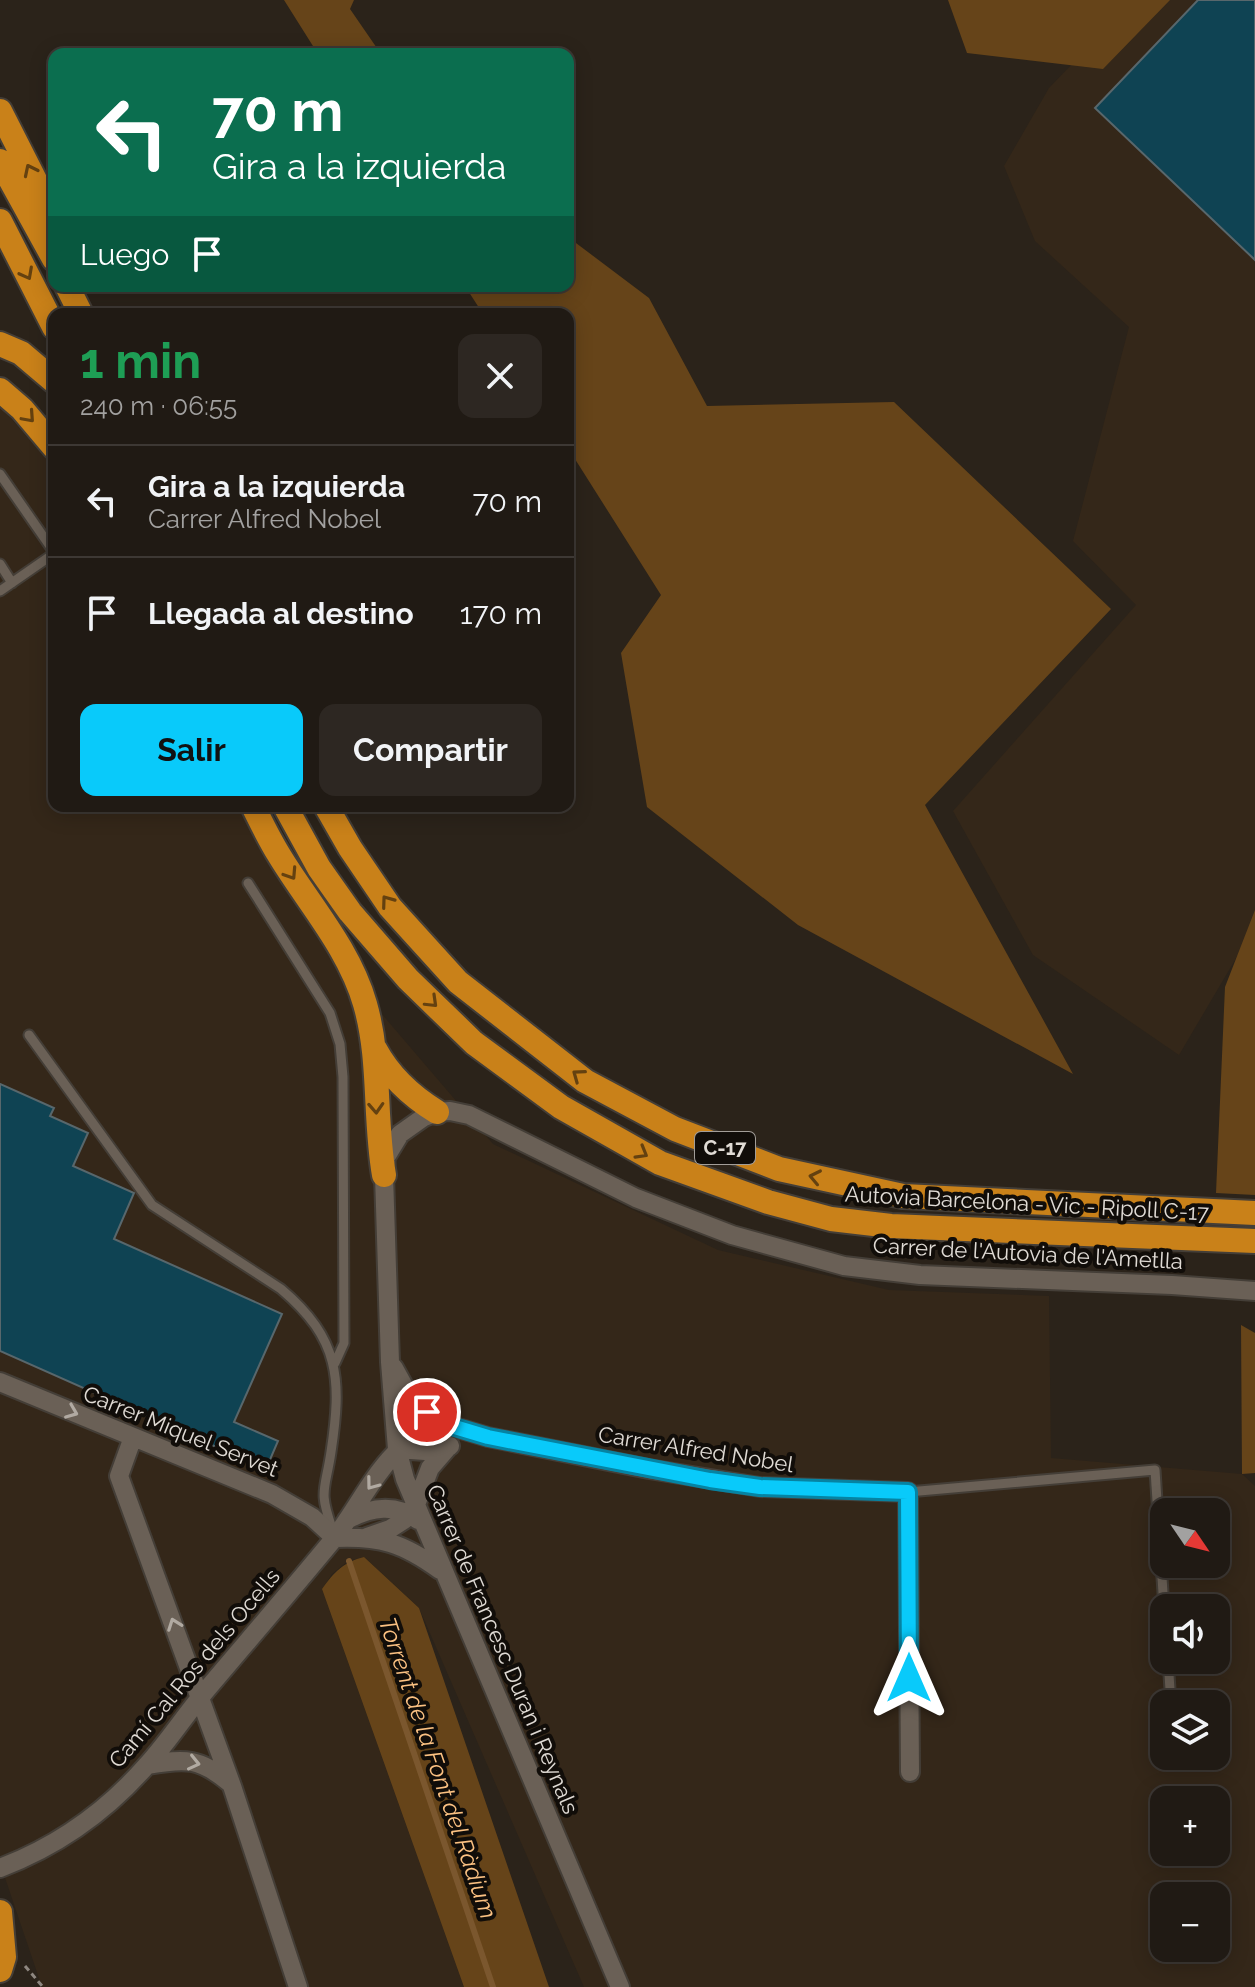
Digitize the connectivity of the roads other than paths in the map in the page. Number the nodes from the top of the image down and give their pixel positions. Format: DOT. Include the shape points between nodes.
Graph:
graph roads {
  1 [pos="0,111"];
  2 [pos="0,161"];
  3 [pos="48,216"];
  4 [pos="0,221"];
  5 [pos="48,248"];
  6 [pos="48,315"];
  7 [pos="0,344"];
  8 [pos="48,376"];
  9 [pos="0,390"];
  10 [pos="48,440"];
  11 [pos="0,474"];
  12 [pos="48,543"];
  13 [pos="48,558"];
  14 [pos="0,564"];
  15 [pos="12,583"];
  16 [pos="0,591"];
  17 [pos="256,812"];
  18 [pos="288,812"];
  19 [pos="329,812"];
  20 [pos="248,883"];
  21 [pos="29,1035"];
  22 [pos="373,1047"];
  23 [pos="437,1112"];
  24 [pos="384,1175"];
  25 [pos="1255,1213"];
  26 [pos="1046,1234"];
  27 [pos="1255,1241"];
  28 [pos="1255,1256"];
  29 [pos="1255,1291"];
  30 [pos="390,1362"];
  31 [pos="335,1363"];
  32 [pos="0,1382"];
  33 [pos="448,1425"];
  34 [pos="133,1437"];
  35 [pos="488,1437"];
  36 [pos="449,1446"];
  37 [pos="397,1449"];
  38 [pos="908,1492"];
  39 [pos="415,1515"];
  40 [pos="347,1520"];
  41 [pos="367,1537"];
  42 [pos="335,1538"];
  43 [pos="444,1572"];
  44 [pos="1163,1594"];
  45 [pos="200,1697"];
  46 [pos="148,1765"];
  47 [pos="910,1772"];
  48 [pos="232,1786"];
  49 [pos="0,1868"];
  50 [pos="0,1912"];
  51 [pos="2,1964"];
  52 [pos="298,1987"];
  53 [pos="620,1987"];
  3 -- 1 [label="highway, one-way"];
  2 -- 5 [label="highway"];
  4 -- 6 [label="highway, one-way"];
  7 -- 8 [label="highway" via="21,353"];
  9 -- 10 [label="highway, one-way"];
  11 -- 12 [label="lane"];
  13 -- 15 [label="lane"];
  14 -- 15 [label="lane"];
  15 -- 16 [label="lane"];
  17 -- 22 [label="highway, one-way" via="342,952 365,1003"];
  18 -- 26 [label="highway, Autovia Barcelona - Vic - Ripoll C-17 / C-17, one-way" via="350,912 474,1043 561,1107 660,1163 831,1219"];
  25 -- 19 [label="highway, Autovia Barcelona - Vic - Ripoll C-17 / C-17, one-way" via="903,1196 779,1169 675,1129 585,1081 458,982 390,907"];
  20 -- 31 [label="lane" via="330,1013 340,1044 344,1343"];
  21 -- 31 [label="lane" via="152,1205 299,1304"];
  22 -- 23 [label="highway" via="404,1088"];
  22 -- 24 [label="highway, one-way"];
  23 -- 24 [label="street" via="400,1134 386,1157"];
  23 -- 29 [label="street, Carrer de l'Autovia de l'Ametlla" via="469,1115 636,1198 718,1230 844,1266 920,1275"];
  24 -- 30 [label="street, Carrer de Francesc Duran i Reynals"];
  26 -- 27 [label="highway, Autovia Barcelona - Vic - Ripoll C-17 / C-17"];
  26 -- 28 [label="highway" via="1131,1251"];
  30 -- 33 [label="street, Carrer Alfred Nobel" via="416,1401"];
  30 -- 37 [label="street, Carrer de Francesc Duran i Reynals"];
  31 -- 42 [label="lane" via="334,1434 322,1494"];
  32 -- 34 [label="street, Carrer Miquel Servet, one-way"];
  33 -- 35 [label="street, Carrer Alfred Nobel"];
  33 -- 37 [label="street" via="424,1431"];
  34 -- 42 [label="street, Carrer Miquel Servet" via="293,1504"];
  45 -- 34 [label="street, one-way" via="119,1476"];
  35 -- 36 [label="street, Carrer Alfred Nobel"];
  35 -- 38 [label="street, Carrer Alfred Nobel" via="760,1487"];
  36 -- 37 [label="street, Carrer Alfred Nobel"];
  36 -- 39 [label="street" via="430,1468"];
  37 -- 39 [label="street, Carrer de Francesc Duran i Reynals"];
  37 -- 40 [label="street, Camí Cal Ros dels Ocells, one-way"];
  38 -- 44 [label="lane" via="1155,1470"];
  38 -- 47 [label="street"];
  39 -- 40 [label="street" via="387,1508"];
  39 -- 41 [label="street"];
  39 -- 43 [label="street, Carrer de Francesc Duran i Reynals"];
  40 -- 42 [label="street, Camí Cal Ros dels Ocells"];
  41 -- 42 [label="street"];
  41 -- 43 [label="street" via="404,1547"];
  42 -- 45 [label="street, Camí Cal Ros dels Ocells"];
  43 -- 53 [label="street, Carrer de Francesc Duran i Reynals"];
  45 -- 46 [label="street, Camí Cal Ros dels Ocells"];
  45 -- 48 [label="street"];
  46 -- 48 [label="street, one-way" via="199,1762"];
  46 -- 49 [label="street, Camí Cal Ros dels Ocells" via="53,1846"];
  48 -- 52 [label="street"];
  50 -- 51 [label="highway"];
}
